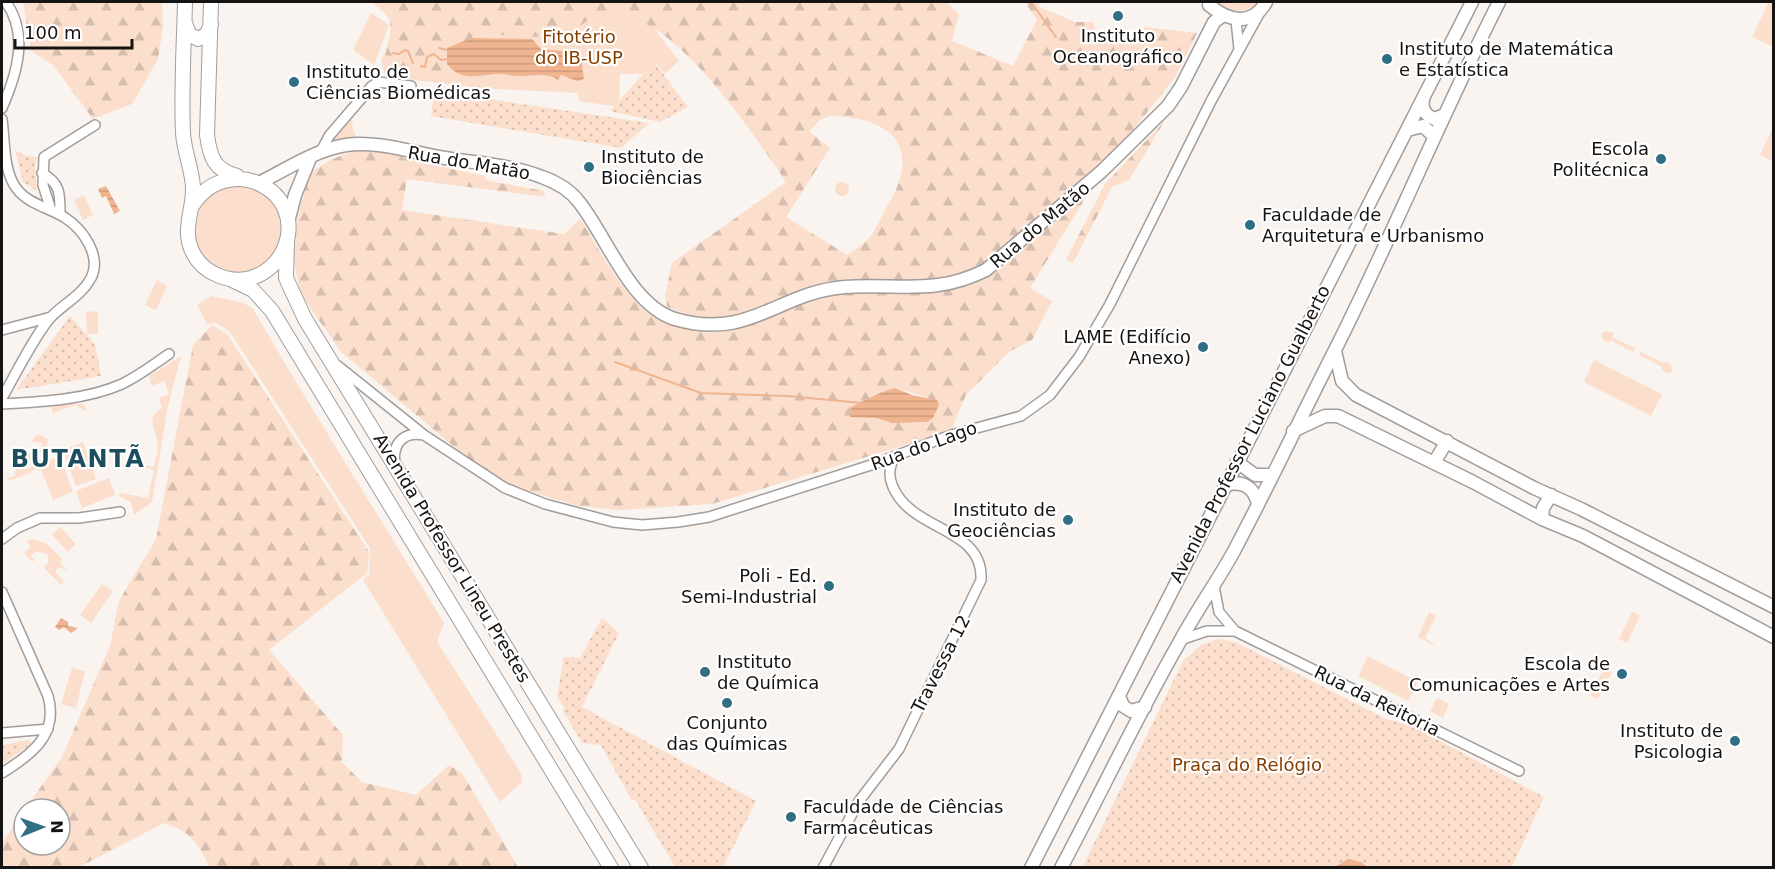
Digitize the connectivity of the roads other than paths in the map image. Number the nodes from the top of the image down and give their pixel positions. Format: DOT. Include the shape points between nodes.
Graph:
graph roads {
  1 [pos="6,2"];
  2 [pos="185,2"];
  3 [pos="211,2"];
  4 [pos="1472,2"];
  5 [pos="1499,2"];
  6 [pos="1208,4"];
  7 [pos="1263,7"];
  8 [pos="1222,16"];
  9 [pos="1236,20"];
  10 [pos="185,21"];
  11 [pos="211,24"];
  12 [pos="1203,39"];
  13 [pos="1239,49"];
  14 [pos="184,63"];
  15 [pos="210,63"];
  16 [pos="411,86"];
  17 [pos="1423,100"];
  18 [pos="2,108"];
  19 [pos="1442,117"];
  20 [pos="2,119"];
  21 [pos="94,125"];
  22 [pos="1407,130"];
  23 [pos="1434,136"];
  24 [pos="316,155"];
  25 [pos="42,173"];
  26 [pos="253,181"];
  27 [pos="191,208"];
  28 [pos="56,212"];
  29 [pos="288,224"];
  30 [pos="286,241"];
  31 [pos="230,279"];
  32 [pos="51,316"];
  33 [pos="2,330"];
  34 [pos="1335,351"];
  35 [pos="169,354"];
  36 [pos="331,361"];
  37 [pos="2,398"];
  38 [pos="2,404"];
  39 [pos="1292,432"];
  40 [pos="424,435"];
  41 [pos="1447,441"];
  42 [pos="896,456"];
  43 [pos="1237,462"];
  44 [pos="1434,463"];
  45 [pos="871,465"];
  46 [pos="395,466"];
  47 [pos="1272,475"];
  48 [pos="890,480"];
  49 [pos="1226,485"];
  50 [pos="1534,488"];
  51 [pos="1551,495"];
  52 [pos="1258,504"];
  53 [pos="419,505"];
  54 [pos="1524,510"];
  55 [pos="120,512"];
  56 [pos="399,518"];
  57 [pos="1542,519"];
  58 [pos="2,539"];
  59 [pos="1640,540"];
  60 [pos="1659,549"];
  61 [pos="1630,561"];
  62 [pos="1649,572"];
  63 [pos="1214,586"];
  64 [pos="2,592"];
  65 [pos="1773,607"];
  66 [pos="1235,631"];
  67 [pos="1773,636"];
  68 [pos="1180,640"];
  69 [pos="1119,696"];
  70 [pos="1145,707"];
  71 [pos="1110,713"];
  72 [pos="1134,728"];
  73 [pos="48,729"];
  74 [pos="2,733"];
  75 [pos="1519,771"];
  76 [pos="2,773"];
  77 [pos="611,867"];
  78 [pos="641,867"];
  79 [pos="823,867"];
  80 [pos="1031,867"];
  81 [pos="1061,867"];
  1 -- 18 [label="street" via="16,17 17,66"];
  2 -- 10 [label="main road"];
  3 -- 11 [label="main road"];
  4 -- 17 [label="street, Avenida Professor Luciano Gualberto"];
  5 -- 19 [label="street, Avenida Professor Luciano Gualberto"];
  6 -- 8 [label="street"];
  6 -- 12 [label="street, Rua do Matão"];
  7 -- 9 [label="street" via="1247,19"];
  7 -- 13 [label="street, Rua do Lago"];
  8 -- 9 [label="street"];
  8 -- 12 [label="street, Rua do Matão"];
  9 -- 13 [label="street"];
  10 -- 11 [label="main road" via="189,34 198,39 207,34"];
  10 -- 14 [label="main road"];
  11 -- 15 [label="main road"];
  12 -- 24 [label="street, Rua do Matão" via="1181,87 1155,119 1096,177 987,270 945,286 825,290 724,326 672,318 654,307 633,286 579,201 567,189 543,177 363,144 345,145"];
  13 -- 42 [label="street, Rua do Lago" via="1110,304 1079,357 1050,395 1021,416 951,435"];
  14 -- 15 [label="main road" via="192,54 199,53"];
  14 -- 27 [label="main road" via="183,136 193,186"];
  15 -- 26 [label="main road" via="207,135 211,159 224,173"];
  16 -- 24 [label="street" via="378,82 372,86"];
  17 -- 19 [label="street" via="1427,115"];
  17 -- 22 [label="street, Avenida Professor Luciano Gualberto"];
  19 -- 23 [label="street, Avenida Professor Luciano Gualberto"];
  20 -- 28 [label="street" via="15,187"];
  21 -- 25 [label="street" via="48,152"];
  22 -- 23 [label="street" via="1423,126"];
  22 -- 43 [label="street, Avenida Professor Luciano Gualberto"];
  23 -- 34 [label="street, Avenida Professor Luciano Gualberto"];
  24 -- 26 [label="street, Rua do Matão"];
  24 -- 29 [label="street" via="295,195"];
  25 -- 28 [label="street"];
  25 -- 28 [label="street" via="54,180 60,191"];
  26 -- 27 [label="main road" via="225,179 214,183"];
  26 -- 29 [label="main road" via="282,204"];
  27 -- 31 [label="main road" via="187,223 193,254 202,266"];
  28 -- 32 [label="street" via="92,247 95,262 88,284"];
  29 -- 30 [label="main road"];
  30 -- 31 [label="main road" via="270,268 252,278"];
  30 -- 36 [label="main road, Avenida Professor Lineu Prestes" via="289,288"];
  31 -- 56 [label="main road, Avenida Professor Lineu Prestes" via="264,299"];
  32 -- 33 [label="street"];
  32 -- 37 [label="street"];
  34 -- 39 [label="street, Avenida Professor Luciano Gualberto"];
  34 -- 41 [label="street" via="1342,381 1356,395"];
  35 -- 38 [label="street" via="122,384 102,391"];
  36 -- 40 [label="street, Rua do Lago"];
  36 -- 46 [label="main road, Avenida Professor Lineu Prestes"];
  39 -- 44 [label="street" via="1325,416 1338,416"];
  39 -- 47 [label="street, Avenida Professor Luciano Gualberto"];
  40 -- 45 [label="street, Rua do Lago" via="506,488 545,504 613,522 642,525 709,517"];
  40 -- 46 [label="street" via="410,434 398,442"];
  41 -- 44 [label="street"];
  41 -- 50 [label="street"];
  42 -- 45 [label="street, Rua do Lago"];
  42 -- 48 [label="street" via="890,466"];
  43 -- 47 [label="street" via="1255,475"];
  43 -- 49 [label="street, Avenida Professor Luciano Gualberto"];
  44 -- 54 [label="street"];
  45 -- 48 [label="street, Travessa 12"];
  46 -- 53 [label="main road, Avenida Professor Lineu Prestes"];
  47 -- 52 [label="street, Avenida Professor Luciano Gualberto"];
  48 -- 79 [label="street, Travessa 12" via="908,510 968,546 978,558 981,580 899,748 859,801"];
  49 -- 52 [label="street" via="1246,486"];
  49 -- 69 [label="street, Avenida Professor Luciano Gualberto"];
  50 -- 51 [label="street"];
  50 -- 54 [label="street" via="1533,504"];
  51 -- 57 [label="street"];
  51 -- 59 [label="street"];
  52 -- 63 [label="street, Avenida Professor Luciano Gualberto"];
  53 -- 56 [label="main road" via="407,504"];
  53 -- 78 [label="main road, Avenida Professor Lineu Prestes"];
  54 -- 57 [label="street"];
  55 -- 58 [label="street" via="40,518"];
  56 -- 77 [label="main road, Avenida Professor Lineu Prestes"];
  57 -- 61 [label="street"];
  59 -- 60 [label="street"];
  59 -- 61 [label="street" via="1640,552"];
  60 -- 62 [label="street" via="1648,561"];
  60 -- 65 [label="street"];
  61 -- 62 [label="street"];
  62 -- 67 [label="street"];
  63 -- 66 [label="street, Rua da Reitoria" via="1219,612"];
  63 -- 68 [label="street, Avenida Professor Luciano Gualberto"];
  64 -- 73 [label="street" via="48,696"];
  66 -- 68 [label="street, Rua da Reitoria" via="1207,631"];
  66 -- 75 [label="street, Rua da Reitoria"];
  68 -- 70 [label="street, Avenida Professor Luciano Gualberto"];
  69 -- 70 [label="street" via="1131,711"];
  69 -- 71 [label="street, Avenida Professor Luciano Gualberto"];
  70 -- 72 [label="street, Avenida Professor Luciano Gualberto"];
  71 -- 72 [label="street" via="1123,714"];
  71 -- 80 [label="street, Avenida Professor Luciano Gualberto"];
  72 -- 81 [label="street, Avenida Professor Luciano Gualberto"];
  73 -- 74 [label="street"];
  73 -- 76 [label="street" via="38,749"];
}
